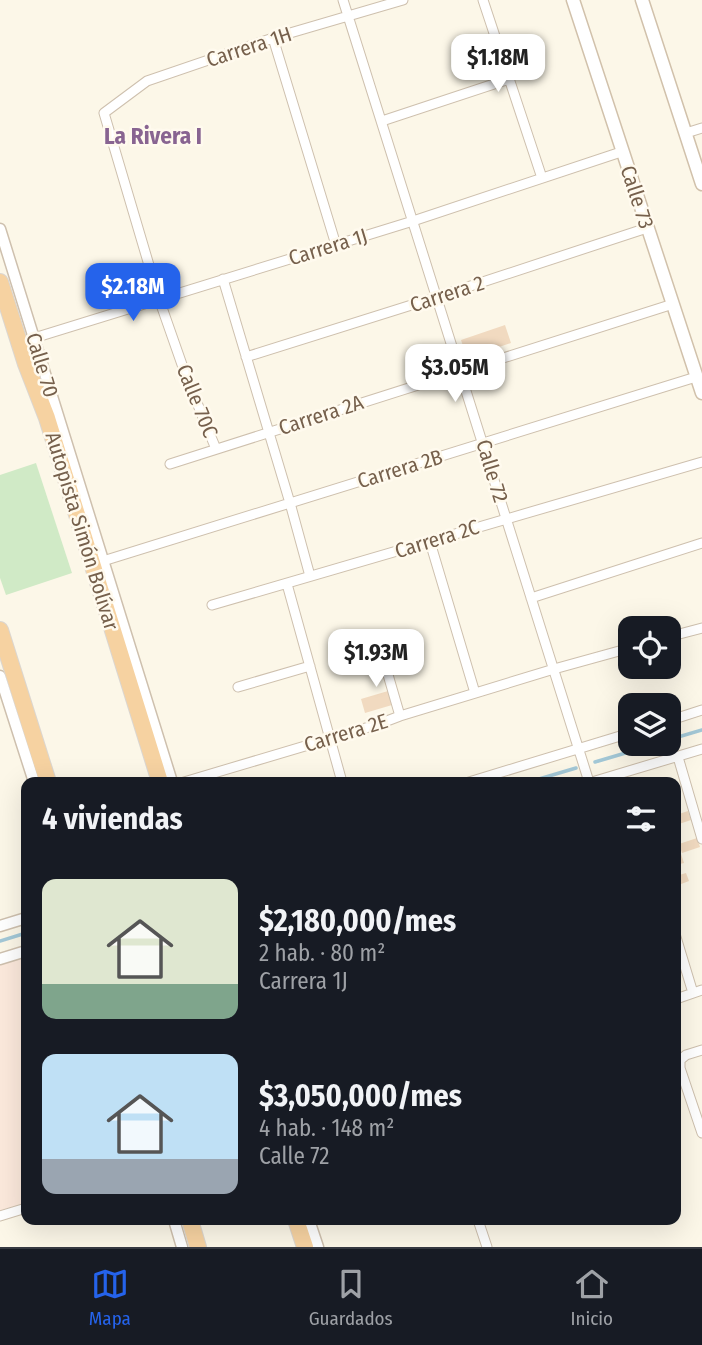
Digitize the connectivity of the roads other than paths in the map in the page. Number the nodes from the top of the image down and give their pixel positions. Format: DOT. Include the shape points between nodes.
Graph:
graph roads {
  1 [pos="343,0"];
  2 [pos="403,0"];
  3 [pos="483,0"];
  4 [pos="573,0"];
  5 [pos="642,0"];
  6 [pos="348,16"];
  7 [pos="273,38"];
  8 [pos="509,79"];
  9 [pos="104,113"];
  10 [pos="382,121"];
  11 [pos="702,128"];
  12 [pos="686,133"];
  13 [pos="621,152"];
  14 [pos="542,178"];
  15 [pos="702,184"];
  16 [pos="414,221"];
  17 [pos="647,228"];
  18 [pos="0,229"];
  19 [pos="336,244"];
  20 [pos="223,279"];
  21 [pos="0,282"];
  22 [pos="437,297"];
  23 [pos="159,299"];
  24 [pos="673,304"];
  25 [pos="34,338"];
  26 [pos="246,357"];
  27 [pos="26,364"];
  28 [pos="460,371"];
  29 [pos="700,386"];
  30 [pos="58,416"];
  31 [pos="269,432"];
  32 [pos="483,443"];
  33 [pos="216,449"];
  34 [pos="702,462"];
  35 [pos="170,464"];
  36 [pos="290,503"];
  37 [pos="506,518"];
  38 [pos="430,542"];
  39 [pos="702,543"];
  40 [pos="103,561"];
  41 [pos="310,576"];
  42 [pos="287,584"];
  43 [pos="531,598"];
  44 [pos="212,605"];
  45 [pos="702,628"];
  46 [pos="0,630"];
  47 [pos="681,634"];
  48 [pos="618,651"];
  49 [pos="382,654"];
  50 [pos="310,666"];
  51 [pos="554,669"];
  52 [pos="0,676"];
  53 [pos="238,687"];
  54 [pos="475,693"];
  55 [pos="702,710"];
  56 [pos="400,716"];
  57 [pos="681,717"];
  58 [pos="618,736"];
  59 [pos="330,738"];
  60 [pos="578,748"];
  61 [pos="702,749"];
  62 [pos="678,757"];
  63 [pos="32,777"];
  64 [pos="46,777"];
  65 [pos="158,777"];
  66 [pos="170,777"];
  67 [pos="201,777"];
  68 [pos="341,777"];
  69 [pos="485,777"];
  70 [pos="588,777"];
  71 [pos="626,777"];
  72 [pos="702,839"];
  73 [pos="21,920"];
  74 [pos="0,926"];
  75 [pos="681,950"];
  76 [pos="21,953"];
  77 [pos="0,959"];
  78 [pos="697,992"];
  79 [pos="702,1050"];
  80 [pos="681,1059"];
  81 [pos="681,1070"];
  82 [pos="698,1110"];
  83 [pos="702,1133"];
  84 [pos="21,1210"];
  85 [pos="0,1216"];
  86 [pos="175,1225"];
  87 [pos="191,1225"];
  88 [pos="298,1225"];
  89 [pos="311,1225"];
  90 [pos="480,1225"];
  91 [pos="182,1247"];
  92 [pos="198,1247"];
  93 [pos="305,1247"];
  94 [pos="318,1247"];
  95 [pos="487,1247"];
  1 -- 6 [label="street, Calle 72"];
  2 -- 6 [label="street, Carrera 1H"];
  3 -- 8 [label="street"];
  4 -- 13 [label="main road, Calle 73"];
  5 -- 12 [label="main road"];
  6 -- 7 [label="street, Carrera 1H"];
  6 -- 10 [label="street, Calle 72"];
  7 -- 9 [label="street, Carrera 1H" via="147,81"];
  7 -- 19 [label="street"];
  8 -- 10 [label="street"];
  8 -- 14 [label="street"];
  9 -- 23 [label="street, Calle 70C"];
  10 -- 16 [label="street, Calle 72"];
  11 -- 12 [label="street"];
  12 -- 15 [label="main road"];
  13 -- 14 [label="street, Carrera 1J"];
  13 -- 17 [label="main road, Calle 73"];
  14 -- 16 [label="street, Carrera 1J"];
  16 -- 19 [label="street, Carrera 1J"];
  16 -- 22 [label="street, Calle 72"];
  17 -- 22 [label="street, Carrera 2"];
  17 -- 24 [label="main road, Calle 73"];
  18 -- 25 [label="street, Calle 70"];
  19 -- 20 [label="street, Carrera 1J"];
  20 -- 23 [label="street, Carrera 1J"];
  20 -- 26 [label="street"];
  21 -- 27 [label="highway, Autopista Simón Bolívar"];
  22 -- 26 [label="street, Carrera 2"];
  22 -- 28 [label="street, Calle 72"];
  23 -- 25 [label="street, Carrera 1J"];
  23 -- 33 [label="street, Calle 70C"];
  24 -- 28 [label="street, Carrera 2A"];
  24 -- 29 [label="main road, Calle 73"];
  25 -- 30 [label="street, Calle 70"];
  26 -- 31 [label="street"];
  27 -- 30 [label="highway"];
  27 -- 65 [label="highway, Autopista Simón Bolívar" via="51,430"];
  28 -- 31 [label="street, Carrera 2A"];
  28 -- 32 [label="street, Calle 72"];
  29 -- 32 [label="street, Carrera 2B"];
  30 -- 40 [label="street, Calle 70"];
  31 -- 33 [label="street, Carrera 2A"];
  31 -- 36 [label="street"];
  32 -- 36 [label="street, Carrera 2B"];
  32 -- 37 [label="street, Calle 72"];
  33 -- 35 [label="street, Carrera 2A"];
  34 -- 37 [label="street, Carrera 2C"];
  36 -- 40 [label="street, Carrera 2B"];
  36 -- 41 [label="street"];
  37 -- 38 [label="street, Carrera 2C"];
  37 -- 43 [label="street, Calle 72"];
  38 -- 41 [label="street, Carrera 2C"];
  38 -- 54 [label="street"];
  39 -- 43 [label="street"];
  40 -- 66 [label="street, Calle 70"];
  41 -- 42 [label="street, Carrera 2C"];
  42 -- 44 [label="street, Carrera 2C"];
  42 -- 50 [label="street"];
  43 -- 51 [label="street, Calle 72"];
  45 -- 47 [label="street"];
  46 -- 64 [label="highway"];
  48 -- 51 [label="street, Carrera 2E"];
  49 -- 56 [label="street"];
  50 -- 53 [label="street"];
  50 -- 59 [label="street"];
  51 -- 54 [label="street, Carrera 2E"];
  51 -- 60 [label="street, Calle 72"];
  52 -- 63 [label="street"];
  54 -- 56 [label="street, Carrera 2E"];
  55 -- 57 [label="street"];
  56 -- 59 [label="street, Carrera 2E"];
  58 -- 60 [label="street"];
  59 -- 67 [label="street, Carrera 2E"];
  59 -- 68 [label="street"];
  60 -- 69 [label="street"];
  60 -- 70 [label="street, Calle 72"];
  61 -- 62 [label="street"];
  62 -- 71 [label="street"];
  62 -- 72 [label="street"];
  73 -- 74 [label="street"];
  75 -- 78 [label="street"];
  76 -- 77 [label="street"];
  79 -- 80 [label="street"];
  81 -- 82 [label="street"];
  82 -- 83 [label="street"];
  84 -- 85 [label="street"];
  86 -- 91 [label="street"];
  87 -- 92 [label="highway"];
  88 -- 93 [label="highway"];
  89 -- 94 [label="street"];
  90 -- 95 [label="street"];
}
